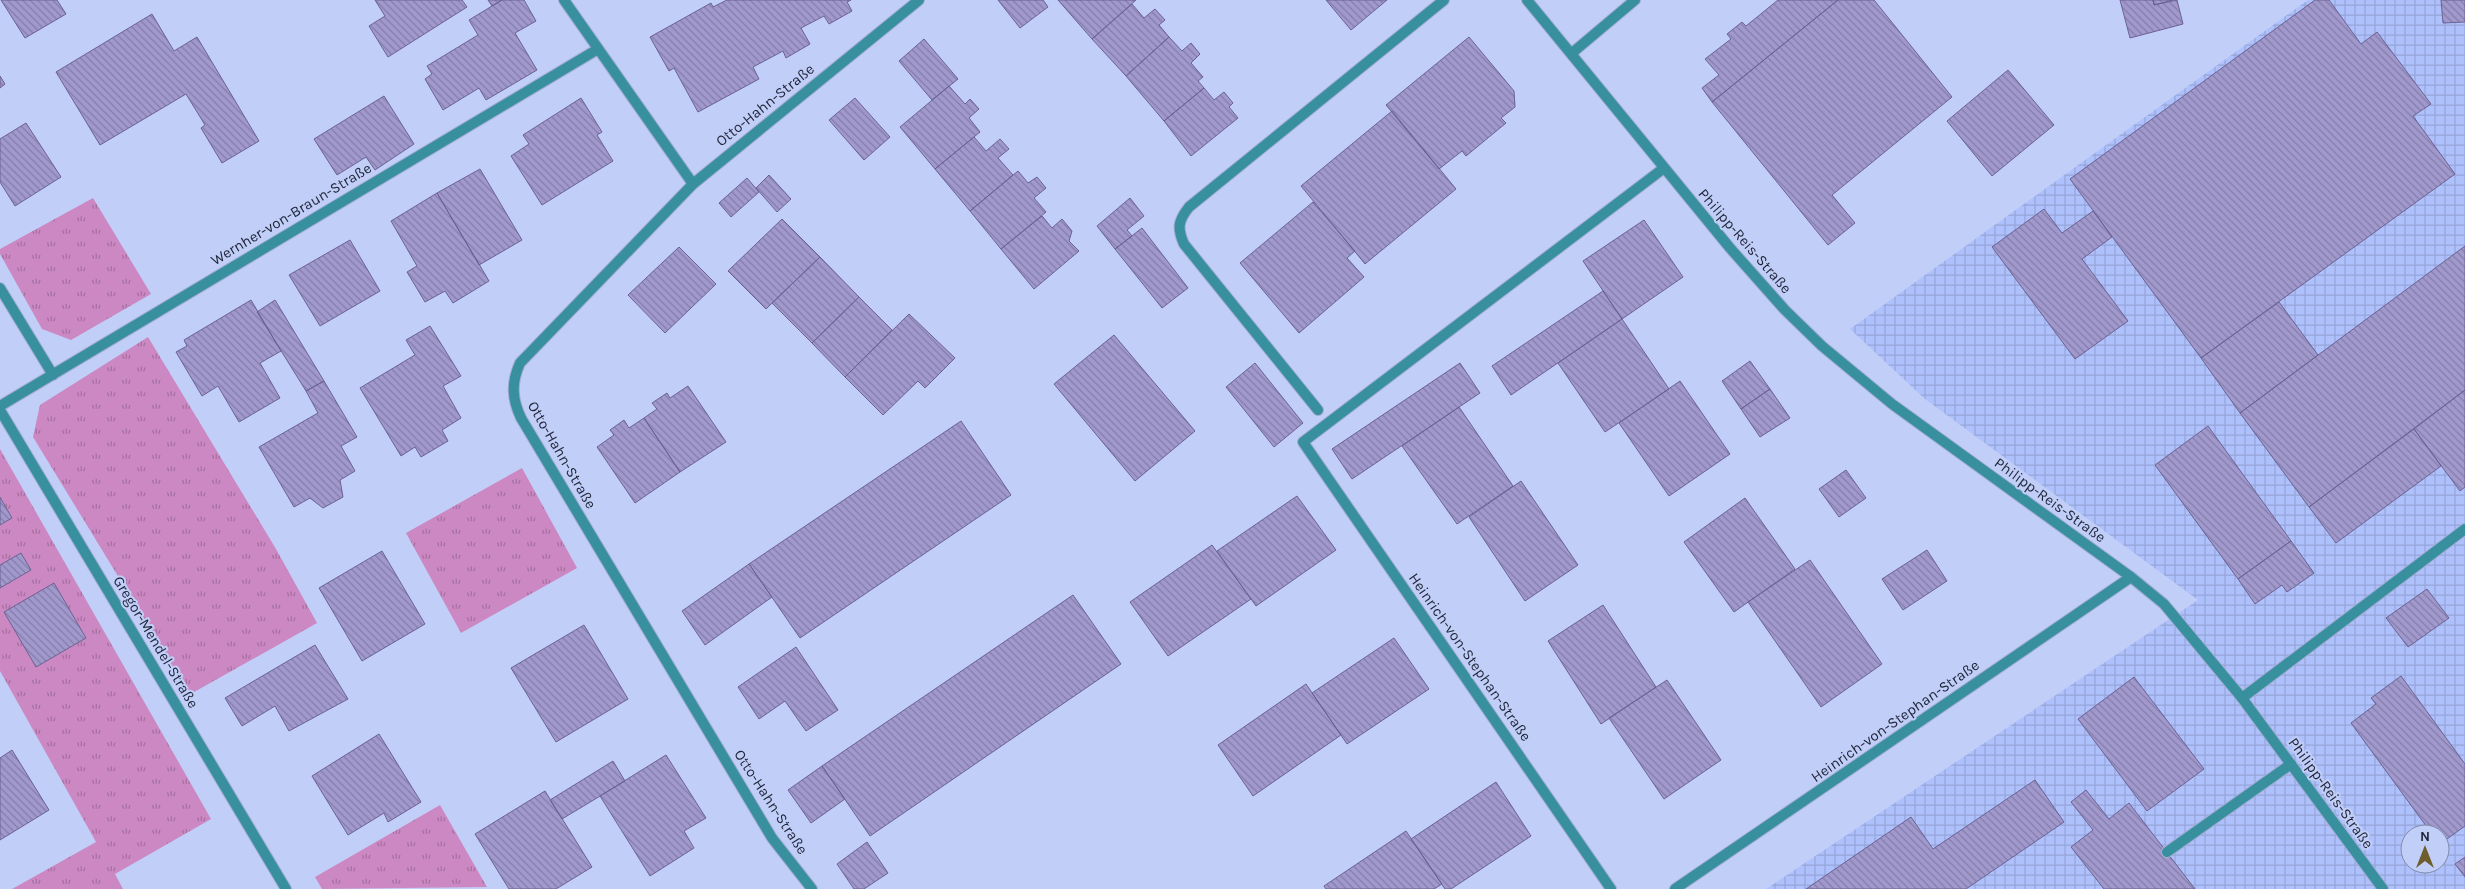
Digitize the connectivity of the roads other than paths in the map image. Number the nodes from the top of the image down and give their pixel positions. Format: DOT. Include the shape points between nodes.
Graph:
graph roads {
  1 [pos="564,0"];
  2 [pos="919,0"];
  3 [pos="1444,0"];
  4 [pos="1527,0"];
  5 [pos="1635,0"];
  6 [pos="598,48"];
  7 [pos="1572,54"];
  8 [pos="1664,168"];
  9 [pos="692,184"];
  10 [pos="0,288"];
  11 [pos="53,374"];
  12 [pos="0,408"];
  13 [pos="1318,410"];
  14 [pos="2465,529"];
  15 [pos="2131,577"];
  16 [pos="2242,698"];
  17 [pos="2290,764"];
  18 [pos="2167,852"];
  19 [pos="286,889"];
  20 [pos="812,889"];
  21 [pos="1611,889"];
  22 [pos="1675,889"];
  23 [pos="2382,889"];
  1 -- 6 [label="street"];
  2 -- 9 [label="street, Otto-Hahn-Straße"];
  3 -- 13 [label="street" via="1189,207 1179,223 1178,231 1184,244"];
  4 -- 7 [label="street, Philipp-Reis-Straße"];
  5 -- 7 [label="street"];
  6 -- 9 [label="street"];
  6 -- 11 [label="street, Wernher-von-Braun-Straße"];
  7 -- 8 [label="street, Philipp-Reis-Straße"];
  8 -- 15 [label="street, Philipp-Reis-Straße" via="1785,310 1822,346 1892,404"];
  8 -- 21 [label="street, Heinrich-von-Stephan-Straße" via="1303,442"];
  9 -- 20 [label="street, Otto-Hahn-Straße" via="520,363 515,374 514,402 772,838"];
  10 -- 11 [label="street"];
  11 -- 12 [label="street, Wernher-von-Braun-Straße"];
  12 -- 19 [label="street, Gregor-Mendel-Straße"];
  14 -- 16 [label="street"];
  15 -- 16 [label="street, Philipp-Reis-Straße" via="2164,604"];
  15 -- 22 [label="street, Heinrich-von-Stephan-Straße"];
  16 -- 17 [label="street, Philipp-Reis-Straße"];
  17 -- 18 [label="street"];
  17 -- 23 [label="street, Philipp-Reis-Straße"];
}
